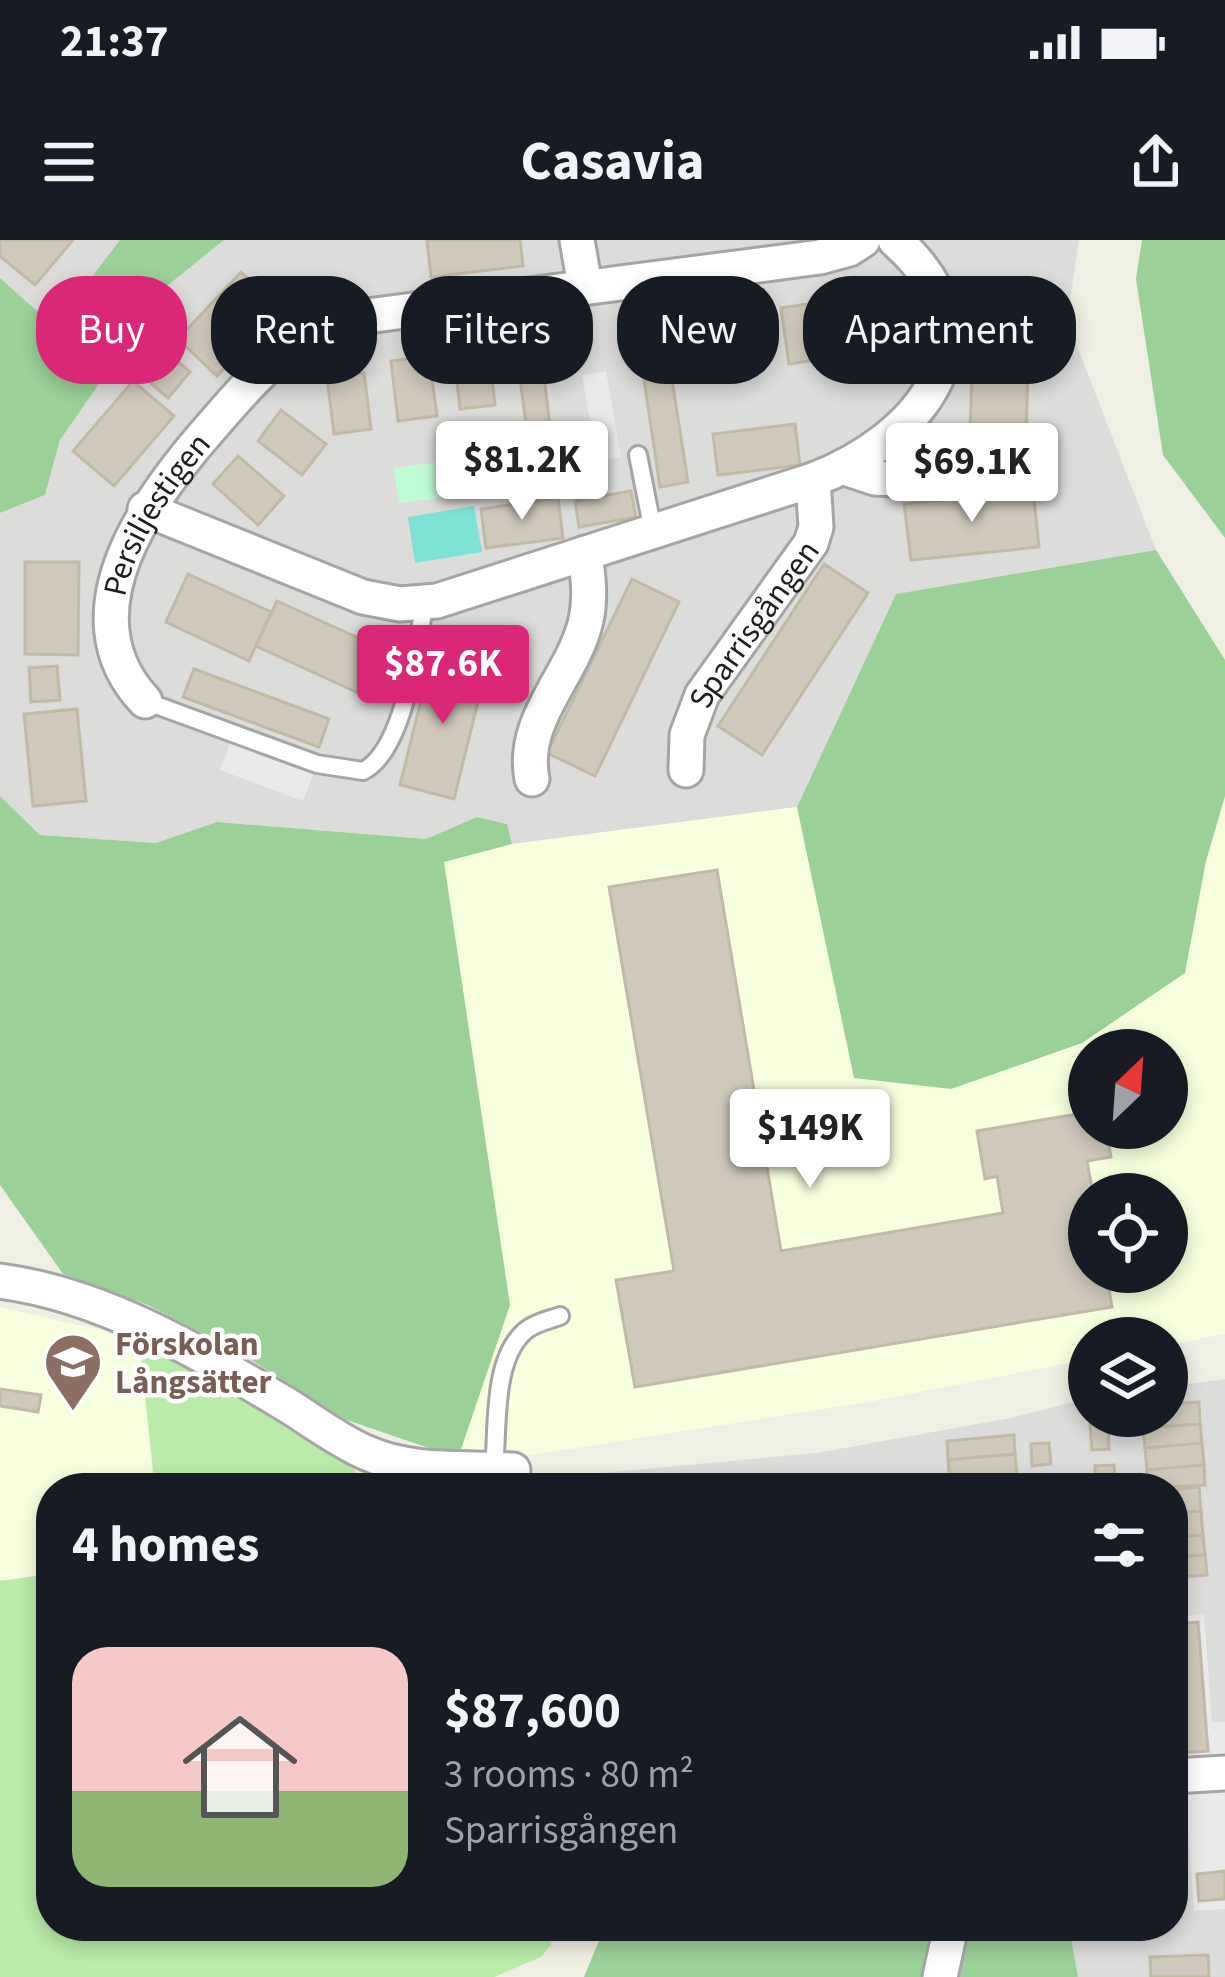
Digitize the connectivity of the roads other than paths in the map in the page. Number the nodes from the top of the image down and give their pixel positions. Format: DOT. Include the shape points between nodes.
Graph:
graph roads {
  1 [pos="577,240"];
  2 [pos="863,240"];
  3 [pos="895,240"];
  4 [pos="774,251"];
  5 [pos="583,276"];
  6 [pos="593,285"];
  7 [pos="401,311"];
  8 [pos="638,454"];
  9 [pos="1034,460"];
  10 [pos="845,468"];
  11 [pos="813,480"];
  12 [pos="145,509"];
  13 [pos="653,531"];
  14 [pos="585,553"];
  15 [pos="425,603"];
  16 [pos="145,701"];
  17 [pos="686,770"];
  18 [pos="532,778"];
  19 [pos="0,1281"];
  20 [pos="560,1316"];
  21 [pos="504,1469"];
  22 [pos="1225,1773"];
  23 [pos="1188,1775"];
  24 [pos="948,1941"];
  25 [pos="940,1977"];
  1 -- 5 [label="street"];
  2 -- 4 [label="street, Persiljestigen" via="820,257"];
  3 -- 10 [label="street, Sparrisgången" via="938,295 945,364 914,411"];
  4 -- 6 [label="street, Persiljestigen"];
  7 -- 12 [label="street, Persiljestigen" via="299,341 242,392"];
  8 -- 13 [label="lane"];
  9 -- 10 [label="street, Sparrisgången" via="892,479"];
  10 -- 11 [label="street, Sparrisgången"];
  11 -- 13 [label="street, Sparrisgången"];
  11 -- 17 [label="street, Sparrisgången" via="812,544 702,695 687,735"];
  12 -- 15 [label="street, Sparrisgången" via="362,597"];
  12 -- 16 [label="street, Persiljestigen" via="119,570 112,629 116,660"];
  13 -- 14 [label="street, Sparrisgången"];
  14 -- 15 [label="street, Sparrisgången"];
  14 -- 18 [label="street" via="587,617 530,741"];
  15 -- 16 [label="lane" via="398,722 383,754 363,771 317,764"];
  19 -- 21 [label="street" via="134,1320 368,1453 409,1465"];
  20 -- 21 [label="lane" via="529,1327 510,1348"];
  22 -- 23 [label="street"];
  24 -- 25 [label="street"];
}
